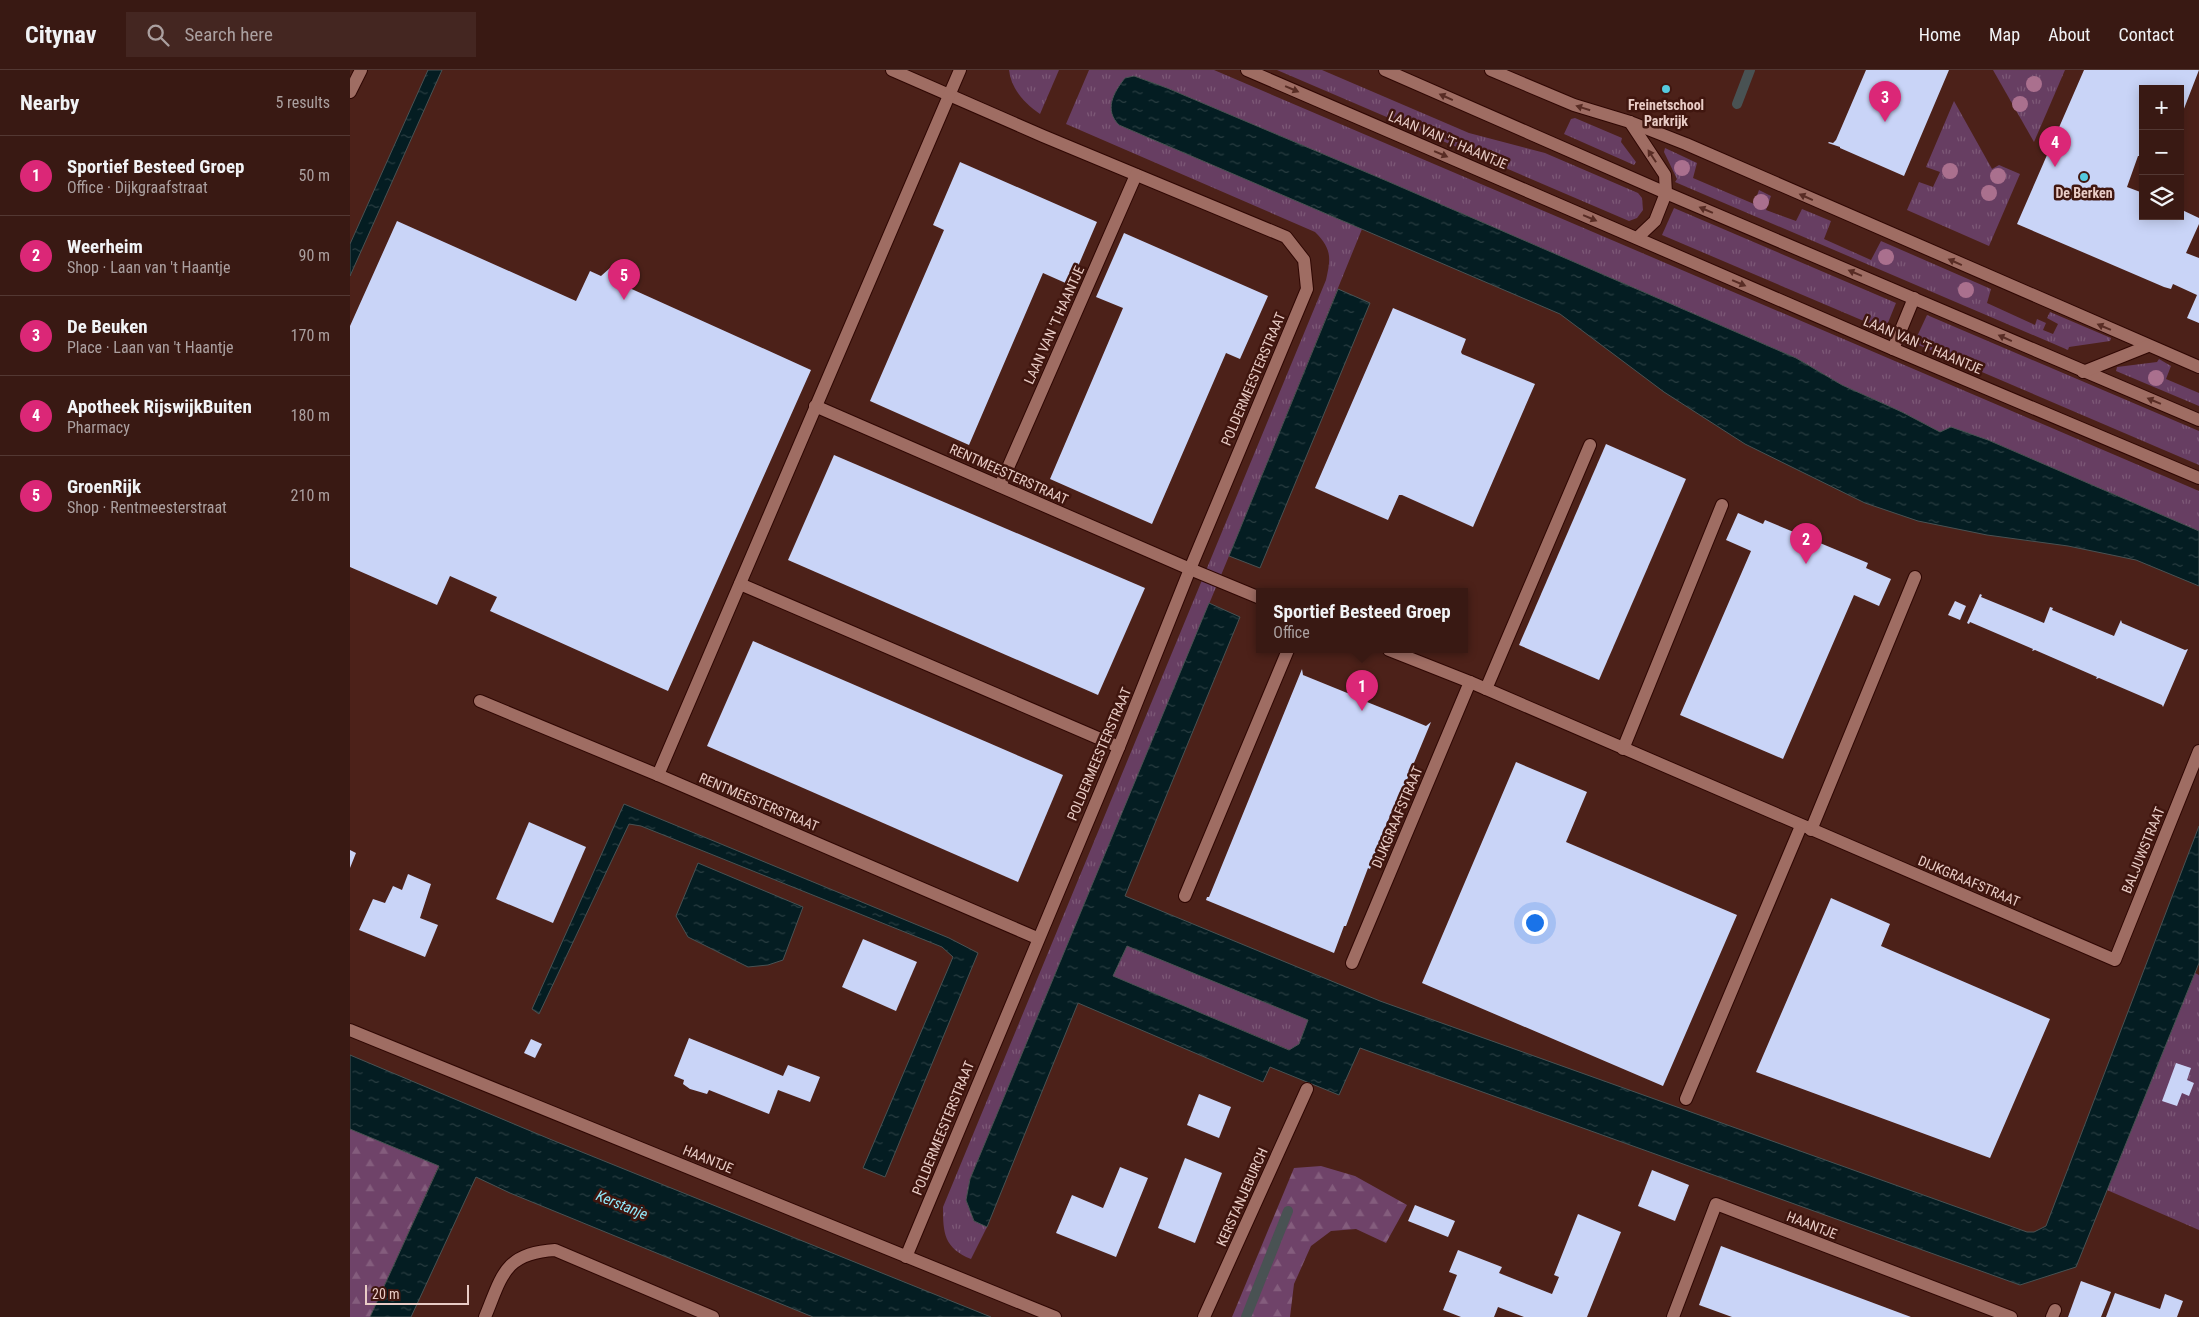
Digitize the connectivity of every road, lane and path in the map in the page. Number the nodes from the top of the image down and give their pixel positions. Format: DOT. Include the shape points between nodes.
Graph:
graph roads {
  1 [pos="360,70"];
  2 [pos="892,70"];
  3 [pos="960,70"];
  4 [pos="1247,70"];
  5 [pos="1385,70"];
  6 [pos="1491,70"];
  7 [pos="350,92"];
  8 [pos="949,94"];
  9 [pos="1630,122"];
  10 [pos="1136,175"];
  11 [pos="1666,193"];
  12 [pos="1637,238"];
  13 [pos="1914,298"];
  14 [pos="2148,346"];
  15 [pos="1893,349"];
  16 [pos="2199,367"];
  17 [pos="2083,372"];
  18 [pos="815,406"];
  19 [pos="2199,420"];
  20 [pos="1590,445"];
  21 [pos="2199,478"];
  22 [pos="1000,486"];
  23 [pos="1722,505"];
  24 [pos="1190,570"];
  25 [pos="1916,578"];
  26 [pos="740,584"];
  27 [pos="1256,596"];
  28 [pos="1287,653"];
  29 [pos="1397,653"];
  30 [pos="1470,682"];
  31 [pos="1486,689"];
  32 [pos="480,701"];
  33 [pos="1119,747"];
  34 [pos="1623,749"];
  35 [pos="2199,751"];
  36 [pos="658,775"];
  37 [pos="1806,828"];
  38 [pos="1185,896"];
  39 [pos="1038,938"];
  40 [pos="2115,960"];
  41 [pos="1352,963"];
  42 [pos="350,1030"];
  43 [pos="1307,1089"];
  44 [pos="1686,1099"];
  45 [pos="906,1257"];
  46 [pos="485,1317"];
  47 [pos="714,1317"];
  48 [pos="1055,1317"];
  49 [pos="1204,1317"];
  50 [pos="1673,1317"];
  51 [pos="2011,1317"];
  1 -- 7 [label="street"];
  2 -- 8 [label="street"];
  3 -- 8 [label="street"];
  4 -- 12 [label="street, LAAN VAN 'T HAANTJE, one-way"];
  11 -- 5 [label="street, one-way"];
  9 -- 6 [label="street, one-way" via="1574,105"];
  8 -- 10 [label="street"];
  8 -- 18 [label="street"];
  11 -- 9 [label="street, one-way" via="1665,175"];
  14 -- 9 [label="street, one-way"];
  10 -- 22 [label="street, LAAN VAN 'T HAANTJE"];
  10 -- 24 [label="street, POLDERMEESTERSTRAAT" via="1286,237 1304,260 1307,289"];
  11 -- 12 [label="street" via="1655,221"];
  13 -- 11 [label="street, one-way"];
  12 -- 15 [label="street, LAAN VAN 'T HAANTJE, one-way"];
  13 -- 15 [label="street"];
  17 -- 13 [label="street, one-way"];
  14 -- 16 [label="street"];
  14 -- 17 [label="street"];
  15 -- 21 [label="street, LAAN VAN 'T HAANTJE"];
  19 -- 17 [label="street, one-way"];
  18 -- 22 [label="street, RENTMEESTERSTRAAT"];
  18 -- 26 [label="street"];
  20 -- 31 [label="street"];
  22 -- 24 [label="street, RENTMEESTERSTRAAT"];
  23 -- 34 [label="street"];
  24 -- 27 [label="street"];
  24 -- 33 [label="street, POLDERMEESTERSTRAAT"];
  25 -- 37 [label="street"];
  26 -- 33 [label="street"];
  26 -- 36 [label="street"];
  28 -- 38 [label="street"];
  29 -- 30 [label="street, DIJKGRAAFSTRAAT"];
  30 -- 31 [label="street, DIJKGRAAFSTRAAT"];
  30 -- 41 [label="street, DIJKGRAAFSTRAAT"];
  31 -- 34 [label="street, DIJKGRAAFSTRAAT"];
  32 -- 36 [label="street, RENTMEESTERSTRAAT"];
  33 -- 39 [label="street, POLDERMEESTERSTRAAT"];
  34 -- 37 [label="street, DIJKGRAAFSTRAAT"];
  35 -- 40 [label="street, BALJUWSTRAAT"];
  36 -- 39 [label="street, RENTMEESTERSTRAAT"];
  37 -- 40 [label="street, DIJKGRAAFSTRAAT"];
  37 -- 44 [label="street"];
  39 -- 45 [label="street, POLDERMEESTERSTRAAT"];
  42 -- 45 [label="street, HAANTJE"];
  43 -- 49 [label="street, KERSTANJEBURCH"];
  45 -- 48 [label="street, HAANTJE"];
  46 -- 47 [label="street" via="503,1274 518,1259 534,1251 554,1250"];
  50 -- 51 [label="street, HAANTJE" via="1716,1204"];
}
